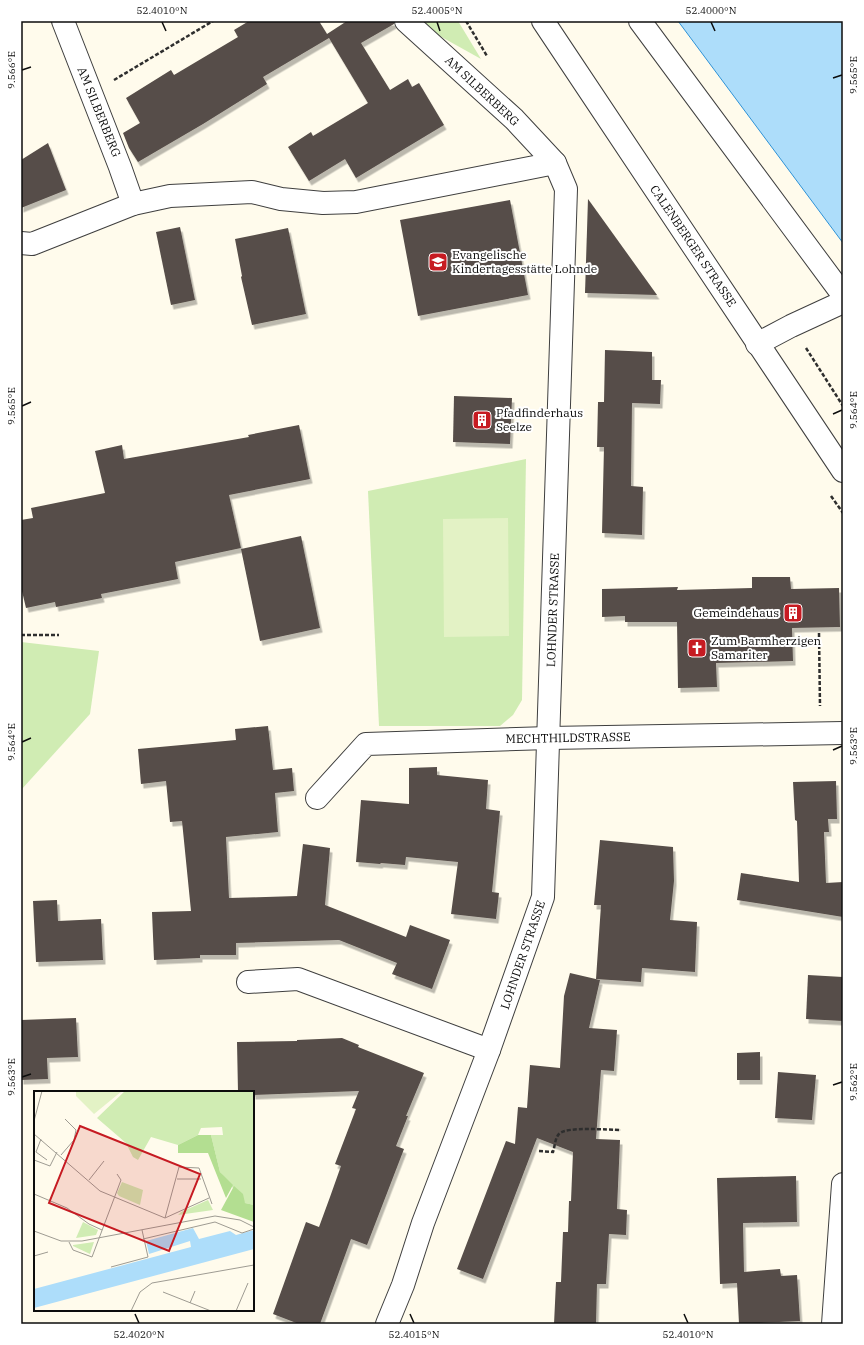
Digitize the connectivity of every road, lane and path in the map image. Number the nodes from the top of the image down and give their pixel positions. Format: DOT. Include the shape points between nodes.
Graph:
graph roads {
  1 [pos="63,21"];
  2 [pos="213,21"];
  3 [pos="406,21"];
  4 [pos="543,21"];
  5 [pos="640,21"];
  6 [pos="92,94"];
  7 [pos="555,163"];
  8 [pos="133,204"];
  9 [pos="21,244"];
  10 [pos="843,295"];
  11 [pos="843,302"];
  12 [pos="791,326"];
  13 [pos="757,344"];
  14 [pos="843,406"];
  15 [pos="843,471"];
  16 [pos="819,633"];
  17 [pos="21,635"];
  18 [pos="59,635"];
  19 [pos="843,732"];
  20 [pos="821,733"];
  21 [pos="549,738"];
  22 [pos="317,798"];
  23 [pos="248,982"];
  24 [pos="489,1050"];
  25 [pos="622,1130"];
  26 [pos="539,1151"];
  27 [pos="843,1184"];
  28 [pos="387,1324"];
  29 [pos="833,1324"];
  1 -- 6 [label="street, AM SILBERBERG"];
  2 -- 6 [label="path"];
  3 -- 7 [label="street, AM SILBERBERG" via="514,119"];
  4 -- 13 [label="street, CALENBERGER STRASSE"];
  5 -- 10 [label="street"];
  6 -- 8 [label="street, AM SILBERBERG"];
  7 -- 8 [label="street" via="356,202 323,203 281,199 252,192 170,196"];
  7 -- 21 [label="street, LOHNDER STRASSE" via="566,189"];
  8 -- 9 [label="street" via="32,244"];
  11 -- 12 [label="street"];
  12 -- 13 [label="street"];
  12 -- 14 [label="path"];
  13 -- 15 [label="street, CALENBERGER STRASSE"];
  16 -- 20 [label="path"];
  17 -- 18 [label="path"];
  19 -- 20 [label="street, MECHTHILDSTRASSE"];
  20 -- 21 [label="street, MECHTHILDSTRASSE"];
  21 -- 22 [label="street, MECHTHILDSTRASSE" via="366,744"];
  21 -- 24 [label="street, LOHNDER STRASSE" via="543,897"];
  23 -- 24 [label="street" via="298,980"];
  24 -- 28 [label="street, LOHNDER STRASSE"];
  25 -- 26 [label="path" via="571,1129 560,1133 556,1138 553,1152"];
  27 -- 29 [label="street"];
}
